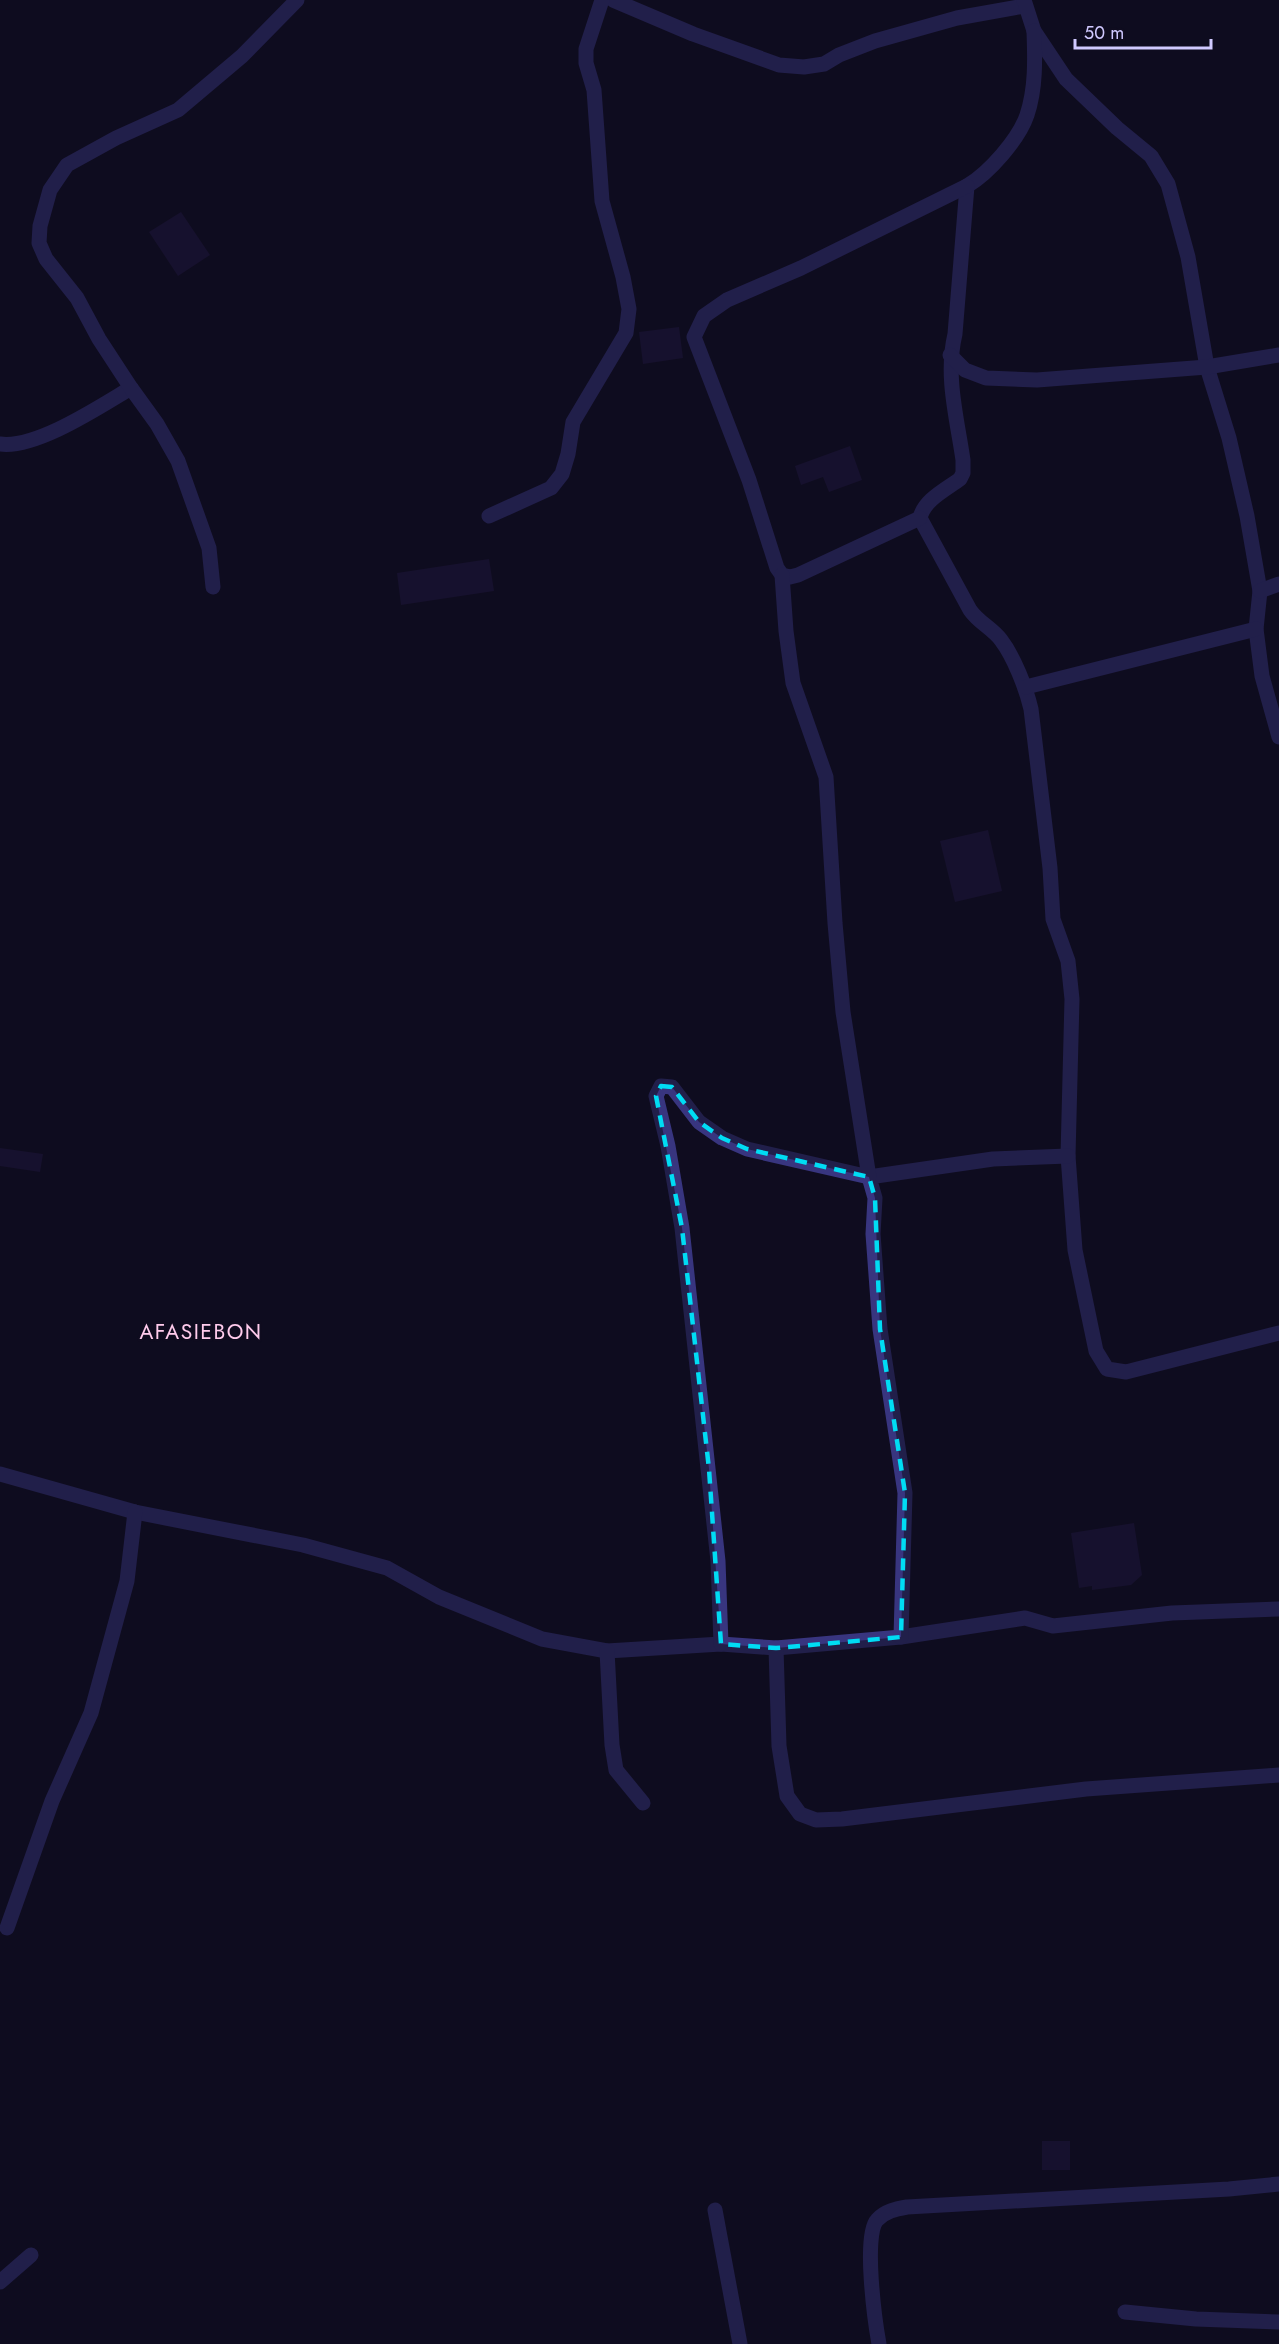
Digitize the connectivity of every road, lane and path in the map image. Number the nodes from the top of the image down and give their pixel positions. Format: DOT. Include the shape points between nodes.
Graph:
graph roads {
  1 [pos="297,0"];
  2 [pos="602,0"];
  3 [pos="613,0"];
  4 [pos="1024,3"];
  5 [pos="1034,31"];
  6 [pos="968,186"];
  7 [pos="950,355"];
  8 [pos="1279,355"];
  9 [pos="1207,367"];
  10 [pos="130,388"];
  11 [pos="0,444"];
  12 [pos="489,516"];
  13 [pos="920,518"];
  14 [pos="782,575"];
  15 [pos="1279,584"];
  16 [pos="213,587"];
  17 [pos="1260,591"];
  18 [pos="1256,629"];
  19 [pos="1026,687"];
  20 [pos="1279,737"];
  21 [pos="1068,1156"];
  22 [pos="869,1177"];
  23 [pos="1279,1333"];
  24 [pos="0,1474"];
  25 [pos="135,1512"];
  26 [pos="1279,1609"];
  27 [pos="901,1637"];
  28 [pos="721,1644"];
  29 [pos="776,1648"];
  30 [pos="607,1651"];
  31 [pos="1279,1775"];
  32 [pos="643,1803"];
  33 [pos="7,1928"];
  34 [pos="1279,2184"];
  35 [pos="715,2210"];
  36 [pos="30,2254"];
  37 [pos="0,2282"];
  38 [pos="1125,2312"];
  39 [pos="1279,2322"];
  40 [pos="740,2344"];
  41 [pos="879,2344"];
  1 -- 10 [label="street" via="242,56 178,110 67,165 50,190 39,243"];
  2 -- 12 [label="street" via="586,49 586,63 594,90 602,201 629,309 626,333 573,422 562,474 551,488"];
  3 -- 4 [label="street" via="779,65 804,67 824,64 875,41"];
  4 -- 5 [label="street"];
  5 -- 6 [label="street" via="1035,61 1027,117 982,177"];
  5 -- 9 [label="street" via="1066,79 1151,156 1168,184 1188,257"];
  6 -- 7 [label="street" via="956,334"];
  6 -- 14 [label="street" via="727,300 704,316 696,328 694,338"];
  7 -- 9 [label="street" via="965,370 986,378 1037,380"];
  7 -- 13 [label="street" via="963,473 927,504"];
  8 -- 9 [label="street"];
  9 -- 17 [label="street" via="1232,450"];
  10 -- 11 [label="street" via="64,426 26,441"];
  10 -- 16 [label="street" via="178,461 208,548"];
  13 -- 14 [label="street" via="798,575"];
  13 -- 19 [label="street" via="970,610 1001,639"];
  14 -- 22 [label="street" via="793,683 826,777 843,1012"];
  15 -- 17 [label="street"];
  17 -- 18 [label="street"];
  18 -- 19 [label="street"];
  18 -- 20 [label="street" via="1262,676"];
  19 -- 21 [label="street" via="1039,764 1053,919 1068,961 1072,999"];
  21 -- 22 [label="street" via="993,1159"];
  21 -- 23 [label="street" via="1075,1250 1096,1351 1107,1369 1126,1372"];
  22 -- 27 [label="street" via="875,1198 873,1234 880,1329 904,1493"];
  22 -- 28 [label="street" via="747,1149 699,1122 672,1088 661,1086 657,1091 682,1228 717,1550"];
  24 -- 25 [label="street"];
  25 -- 30 [label="street" via="303,1545 387,1568 439,1597 542,1639"];
  25 -- 33 [label="street" via="127,1581 94,1704 52,1801"];
  26 -- 27 [label="street" via="1172,1613 1053,1626 1025,1618"];
  27 -- 29 [label="street"];
  28 -- 29 [label="street"];
  28 -- 30 [label="street"];
  29 -- 31 [label="street" via="780,1746 787,1796 800,1814 816,1820 1086,1789"];
  30 -- 32 [label="street" via="616,1770"];
  34 -- 41 [label="street" via="890,2211 876,2220 870,2233"];
  35 -- 40 [label="street"];
  36 -- 37 [label="street"];
  38 -- 39 [label="street"];
}
